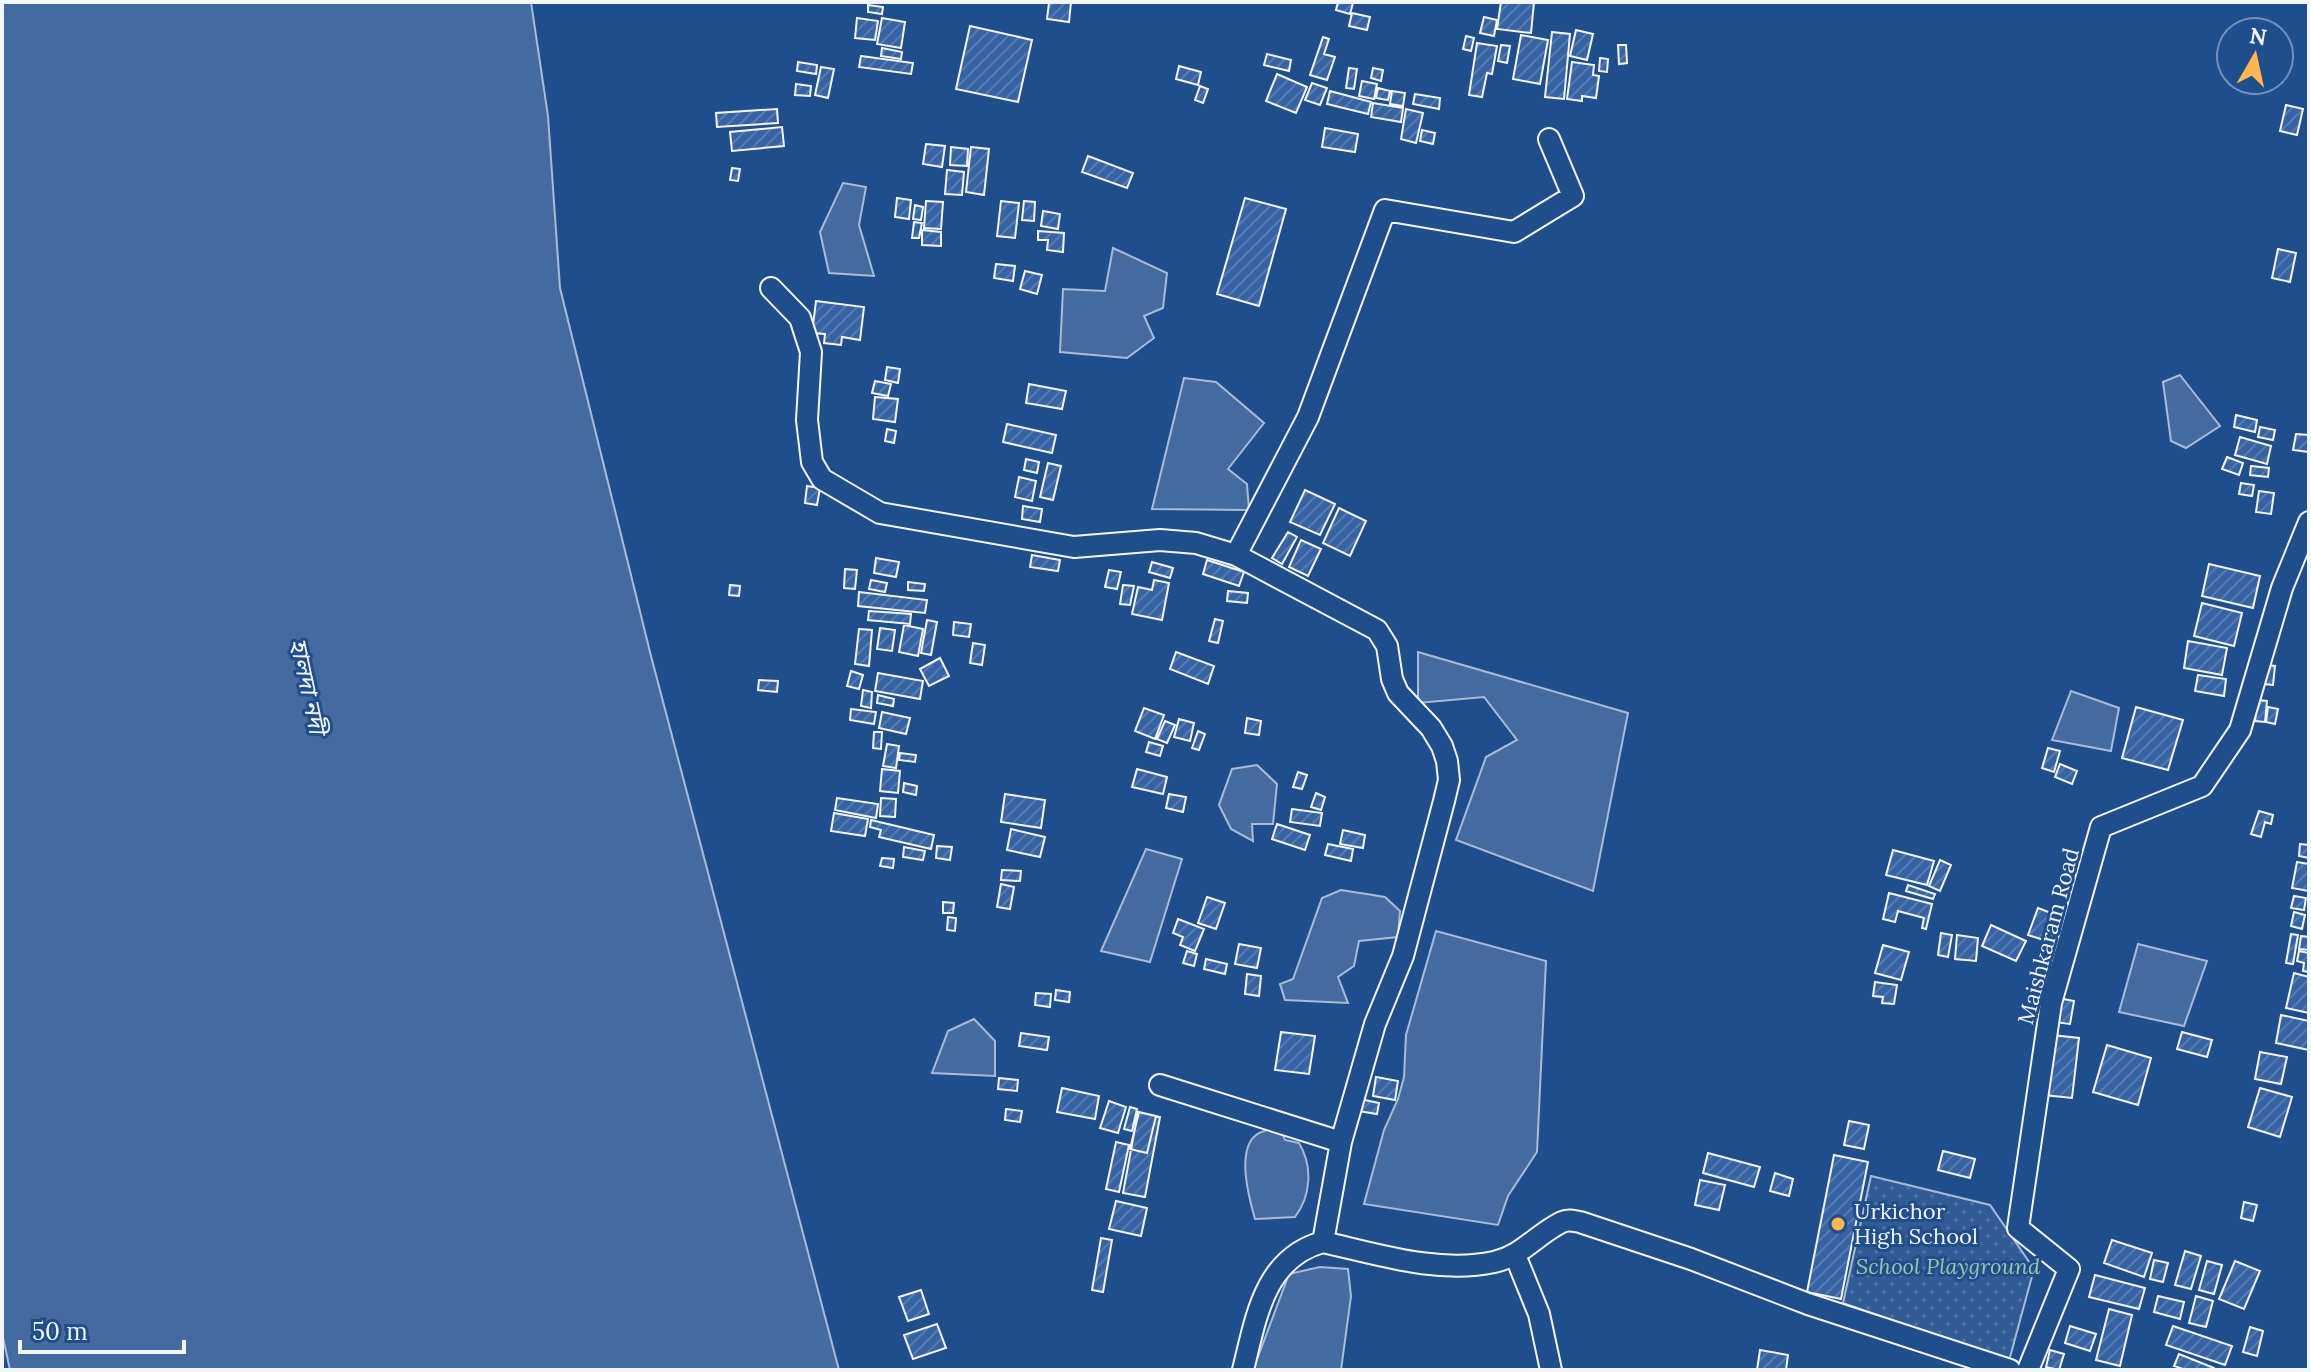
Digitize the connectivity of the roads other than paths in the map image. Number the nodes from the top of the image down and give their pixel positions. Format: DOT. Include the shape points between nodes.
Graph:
graph roads {
  1 [pos="1549,139"];
  2 [pos="771,288"];
  3 [pos="2309,522"];
  4 [pos="1236,555"];
  5 [pos="1160,1085"];
  6 [pos="1341,1142"];
  7 [pos="1323,1242"];
  8 [pos="1515,1255"];
  9 [pos="1243,1370"];
  10 [pos="1551,1370"];
  11 [pos="2010,1370"];
  12 [pos="2028,1370"];
  1 -- 4 [label="street" via="1573,196 1514,232 1385,210 1308,417"];
  2 -- 4 [label="street" via="800,318 811,352 807,420 812,462 822,479 880,513 1074,547 1160,540 1196,543"];
  3 -- 12 [label="street, Maishkaram Road" via="2282,588 2240,730 2202,786 2101,827 2051,1003 2018,1228 2069,1269"];
  4 -- 6 [label="street" via="1377,630 1387,646 1398,693 1431,728 1447,761 1449,780 1403,956 1375,1024"];
  5 -- 6 [label="street"];
  6 -- 7 [label="street"];
  7 -- 8 [label="street" via="1439,1265 1493,1262"];
  7 -- 9 [label="street" via="1288,1258 1267,1290"];
  8 -- 10 [label="street" via="1539,1314"];
  8 -- 11 [label="street" via="1562,1222 1580,1222"];
}
